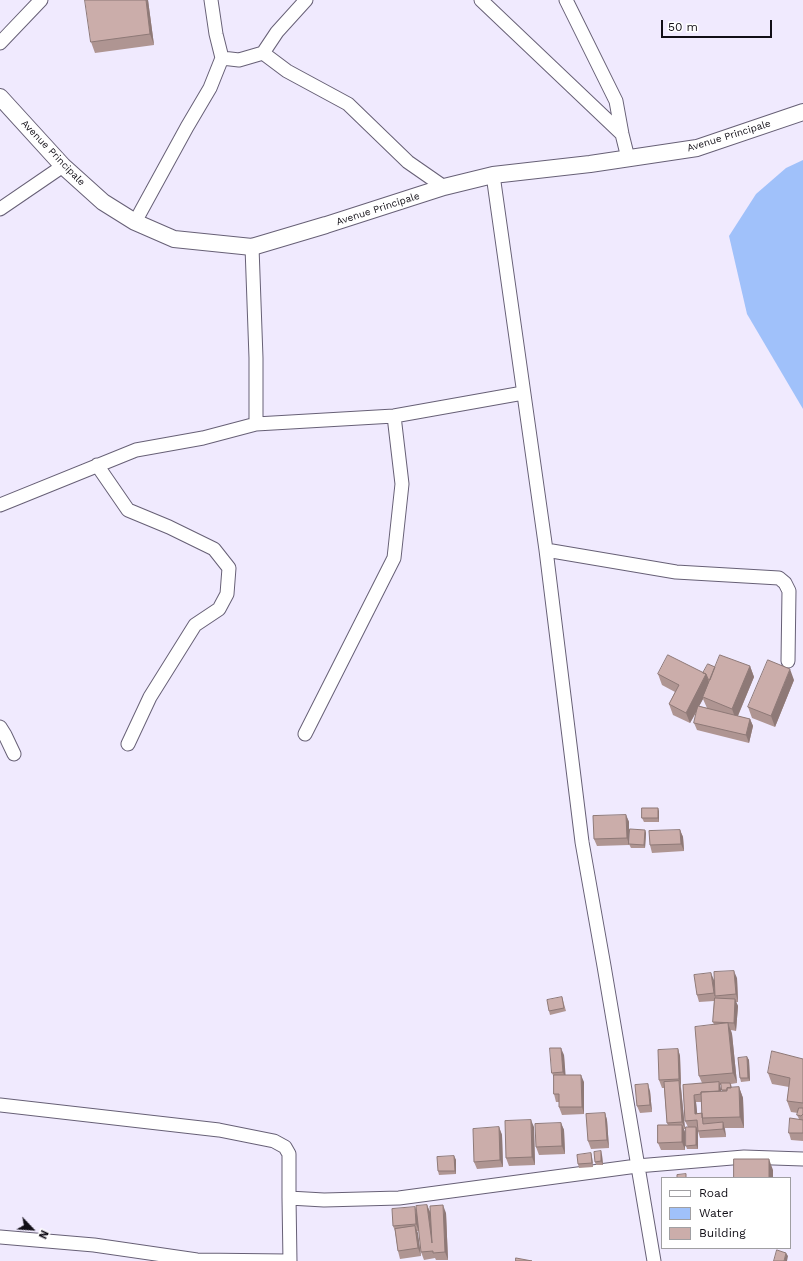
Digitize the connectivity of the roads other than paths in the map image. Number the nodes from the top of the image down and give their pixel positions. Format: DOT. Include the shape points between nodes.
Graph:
graph roads {
  1 [pos="41,0"];
  2 [pos="211,0"];
  3 [pos="306,0"];
  4 [pos="481,0"];
  5 [pos="566,0"];
  6 [pos="0,43"];
  7 [pos="263,53"];
  8 [pos="222,58"];
  9 [pos="0,97"];
  10 [pos="803,112"];
  11 [pos="622,134"];
  12 [pos="628,158"];
  13 [pos="63,166"];
  14 [pos="493,175"];
  15 [pos="444,187"];
  16 [pos="0,210"];
  17 [pos="135,222"];
  18 [pos="252,247"];
  19 [pos="523,393"];
  20 [pos="394,416"];
  21 [pos="256,424"];
  22 [pos="97,465"];
  23 [pos="0,505"];
  24 [pos="546,550"];
  25 [pos="788,661"];
  26 [pos="0,727"];
  27 [pos="305,734"];
  28 [pos="128,744"];
  29 [pos="14,754"];
  30 [pos="0,1105"];
  31 [pos="803,1159"];
  32 [pos="638,1166"];
  33 [pos="288,1198"];
  34 [pos="0,1237"];
  35 [pos="286,1261"];
  36 [pos="290,1261"];
  37 [pos="654,1261"];
  1 -- 6 [label="street"];
  2 -- 8 [label="street"];
  3 -- 7 [label="street" via="277,32"];
  4 -- 11 [label="street"];
  5 -- 11 [label="street" via="616,101"];
  7 -- 8 [label="street" via="239,60"];
  7 -- 15 [label="street" via="287,71 348,104 408,162"];
  8 -- 17 [label="street" via="210,88"];
  9 -- 13 [label="street, Avenue Principale"];
  10 -- 12 [label="street, Avenue Principale" via="697,148"];
  11 -- 12 [label="street"];
  12 -- 14 [label="street, Avenue Principale"];
  13 -- 16 [label="street"];
  13 -- 17 [label="street, Avenue Principale" via="102,202"];
  14 -- 15 [label="street, Avenue Principale"];
  14 -- 19 [label="street"];
  15 -- 18 [label="street, Avenue Principale"];
  17 -- 18 [label="street, Avenue Principale" via="174,239"];
  18 -- 21 [label="street"];
  19 -- 20 [label="street"];
  19 -- 24 [label="street"];
  20 -- 21 [label="street"];
  20 -- 27 [label="street" via="402,484 394,558"];
  21 -- 22 [label="street" via="204,438 136,450"];
  22 -- 23 [label="street"];
  22 -- 28 [label="street" via="128,510 214,549 229,568 227,594 219,609 195,625 150,697"];
  24 -- 25 [label="street" via="676,572 779,578 789,591"];
  24 -- 32 [label="street" via="582,842"];
  26 -- 29 [label="street"];
  30 -- 33 [label="street" via="219,1130 274,1141 286,1147 290,1154"];
  31 -- 32 [label="street" via="744,1157"];
  32 -- 33 [label="street" via="399,1198"];
  32 -- 37 [label="street"];
  33 -- 36 [label="street"];
  34 -- 35 [label="street" via="94,1245 197,1260"];
}
